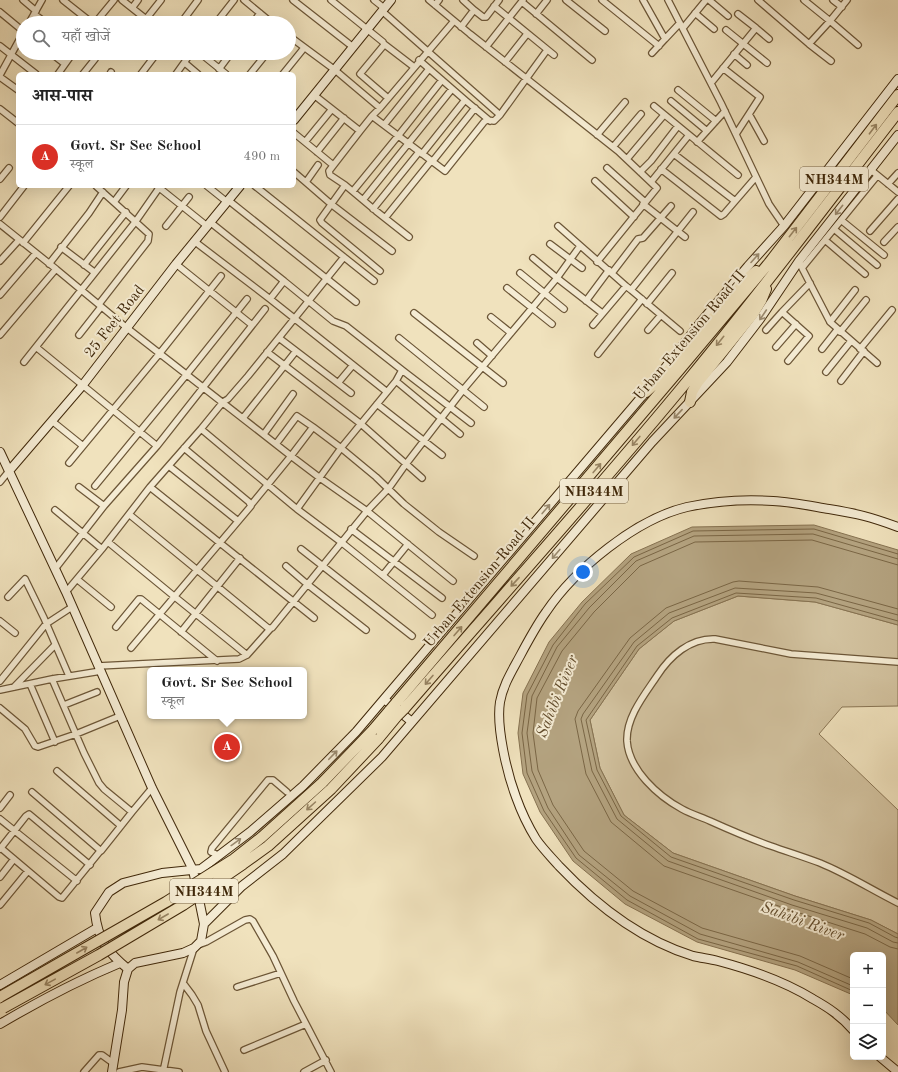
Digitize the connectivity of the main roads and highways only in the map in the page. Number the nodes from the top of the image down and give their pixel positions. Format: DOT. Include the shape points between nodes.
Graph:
graph roads {
  1 [pos="898,95"];
  2 [pos="898,112"];
  3 [pos="769,262"];
  4 [pos="766,283"];
  5 [pos="646,392"];
  6 [pos="690,402"];
  7 [pos="397,709"];
  8 [pos="375,734"];
  9 [pos="0,997"];
  10 [pos="1,1009"];
  3 -- 1 [label="highway, Urban Extension Road-II / NH344M, one-way"];
  2 -- 4 [label="highway, Urban Extension Road-II / NH344M"];
  3 -- 5 [label="highway" via="740,286 680,360"];
  7 -- 3 [label="highway, Urban Extension Road-II / NH344M, one-way"];
  4 -- 6 [label="highway" via="765,292 753,314 698,382"];
  4 -- 7 [label="highway, Urban Extension Road-II / NH344M, one-way" via="679,392 521,577"];
  7 -- 8 [label="highway, Urban Extension Road-II / NH344M"];
  9 -- 8 [label="highway, Urban Extension Road-II / NH344M, one-way, bridge" via="166,902 234,859 262,837"];
  8 -- 10 [label="highway, Urban Extension Road-II / NH344M, one-way, bridge" via="331,788 268,846 184,905"];
}
